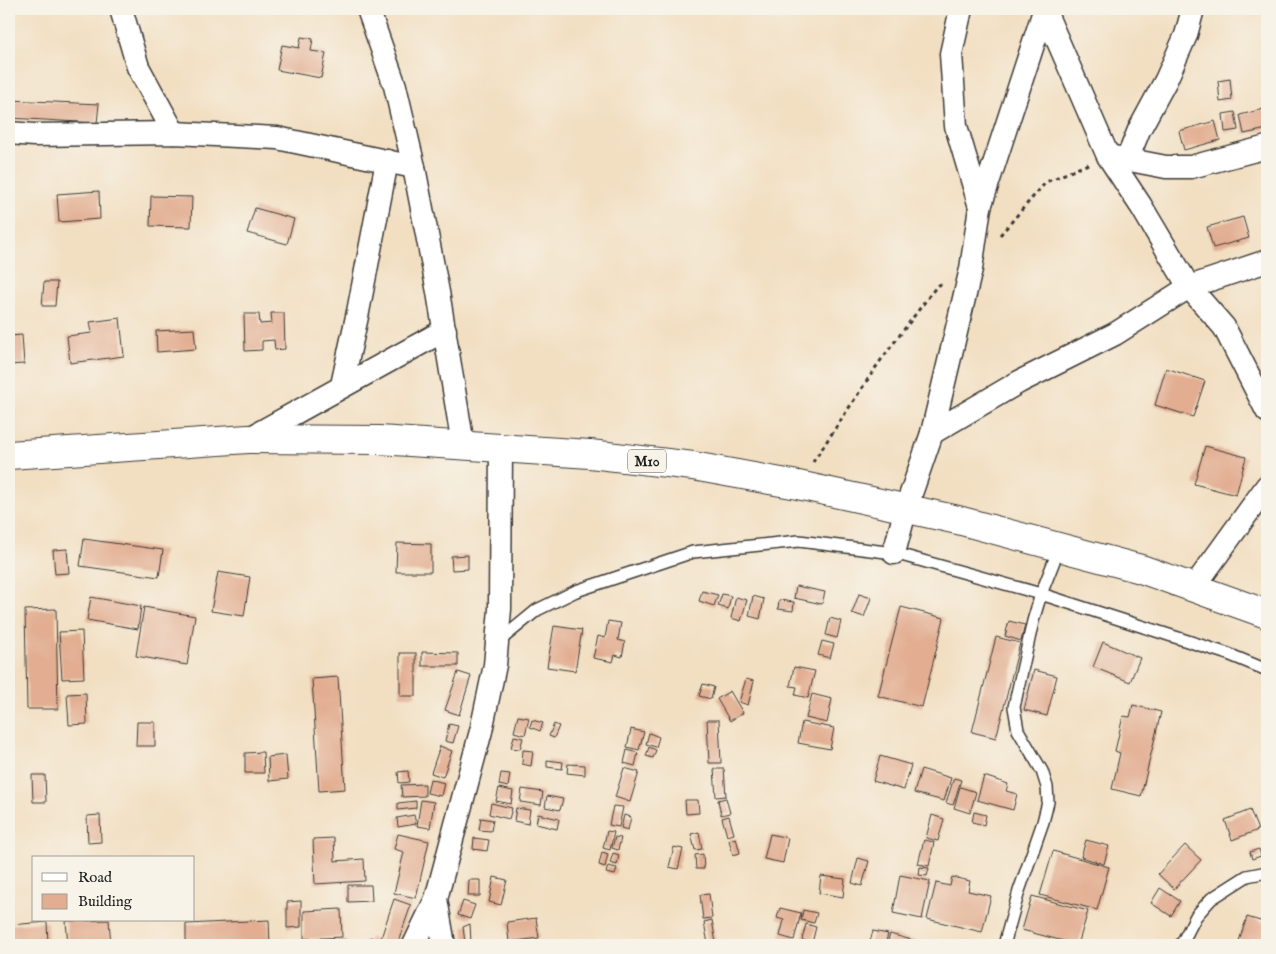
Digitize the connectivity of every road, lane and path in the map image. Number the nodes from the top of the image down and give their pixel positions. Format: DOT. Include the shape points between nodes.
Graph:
graph roads {
  1 [pos="121,9"];
  2 [pos="368,9"];
  3 [pos="961,9"];
  4 [pos="1193,9"];
  5 [pos="1044,10"];
  6 [pos="9,133"];
  7 [pos="174,133"];
  8 [pos="1267,148"];
  9 [pos="1117,158"];
  10 [pos="387,161"];
  11 [pos="414,166"];
  12 [pos="980,208"];
  13 [pos="1267,262"];
  14 [pos="1189,287"];
  15 [pos="445,330"];
  16 [pos="342,385"];
  17 [pos="1267,410"];
  18 [pos="932,433"];
  19 [pos="248,439"];
  20 [pos="463,445"];
  21 [pos="501,447"];
  22 [pos="9,455"];
  23 [pos="1267,486"];
  24 [pos="906,508"];
  25 [pos="1060,546"];
  26 [pos="894,553"];
  27 [pos="1194,587"];
  28 [pos="1041,594"];
  29 [pos="1267,614"];
  30 [pos="497,643"];
  31 [pos="1267,670"];
  32 [pos="1267,872"];
  33 [pos="436,899"];
  34 [pos="414,945"];
  35 [pos="444,945"];
  36 [pos="1004,945"];
  37 [pos="1181,945"];
  1 -- 7 [label="street" via="138,67"];
  2 -- 11 [label="street" via="396,86"];
  3 -- 12 [label="street" via="951,54 956,126"];
  4 -- 9 [label="street" via="1186,35 1166,80 1139,130"];
  5 -- 9 [label="street"];
  5 -- 12 [label="street"];
  6 -- 7 [label="street"];
  7 -- 10 [label="street" via="277,138"];
  8 -- 9 [label="street" via="1191,168"];
  9 -- 14 [label="street"];
  10 -- 11 [label="street"];
  10 -- 16 [label="street"];
  11 -- 15 [label="street"];
  12 -- 18 [label="street" via="970,269"];
  13 -- 14 [label="street"];
  14 -- 17 [label="street" via="1224,327"];
  14 -- 18 [label="street" via="1115,334 1019,382"];
  15 -- 16 [label="street"];
  15 -- 20 [label="street"];
  16 -- 19 [label="street"];
  18 -- 24 [label="street"];
  19 -- 20 [label="main road, M10" via="379,440"];
  19 -- 22 [label="main road, M10"];
  20 -- 21 [label="main road, M10"];
  21 -- 24 [label="main road, M10" via="693,466"];
  21 -- 30 [label="street"];
  23 -- 27 [label="street"];
  24 -- 25 [label="main road, M10"];
  24 -- 26 [label="street"];
  25 -- 27 [label="main road, M10"];
  25 -- 28 [label="lane"];
  26 -- 28 [label="lane"];
  26 -- 30 [label="lane" via="799,541 693,552 576,591 537,610"];
  27 -- 29 [label="main road, M10"];
  28 -- 31 [label="lane" via="1228,654"];
  28 -- 36 [label="lane" via="1014,707 1018,730 1042,771 1048,802"];
  30 -- 33 [label="street" via="481,731"];
  32 -- 37 [label="lane" via="1247,876 1211,899 1196,916"];
  33 -- 34 [label="street"];
  33 -- 35 [label="street"];
}
